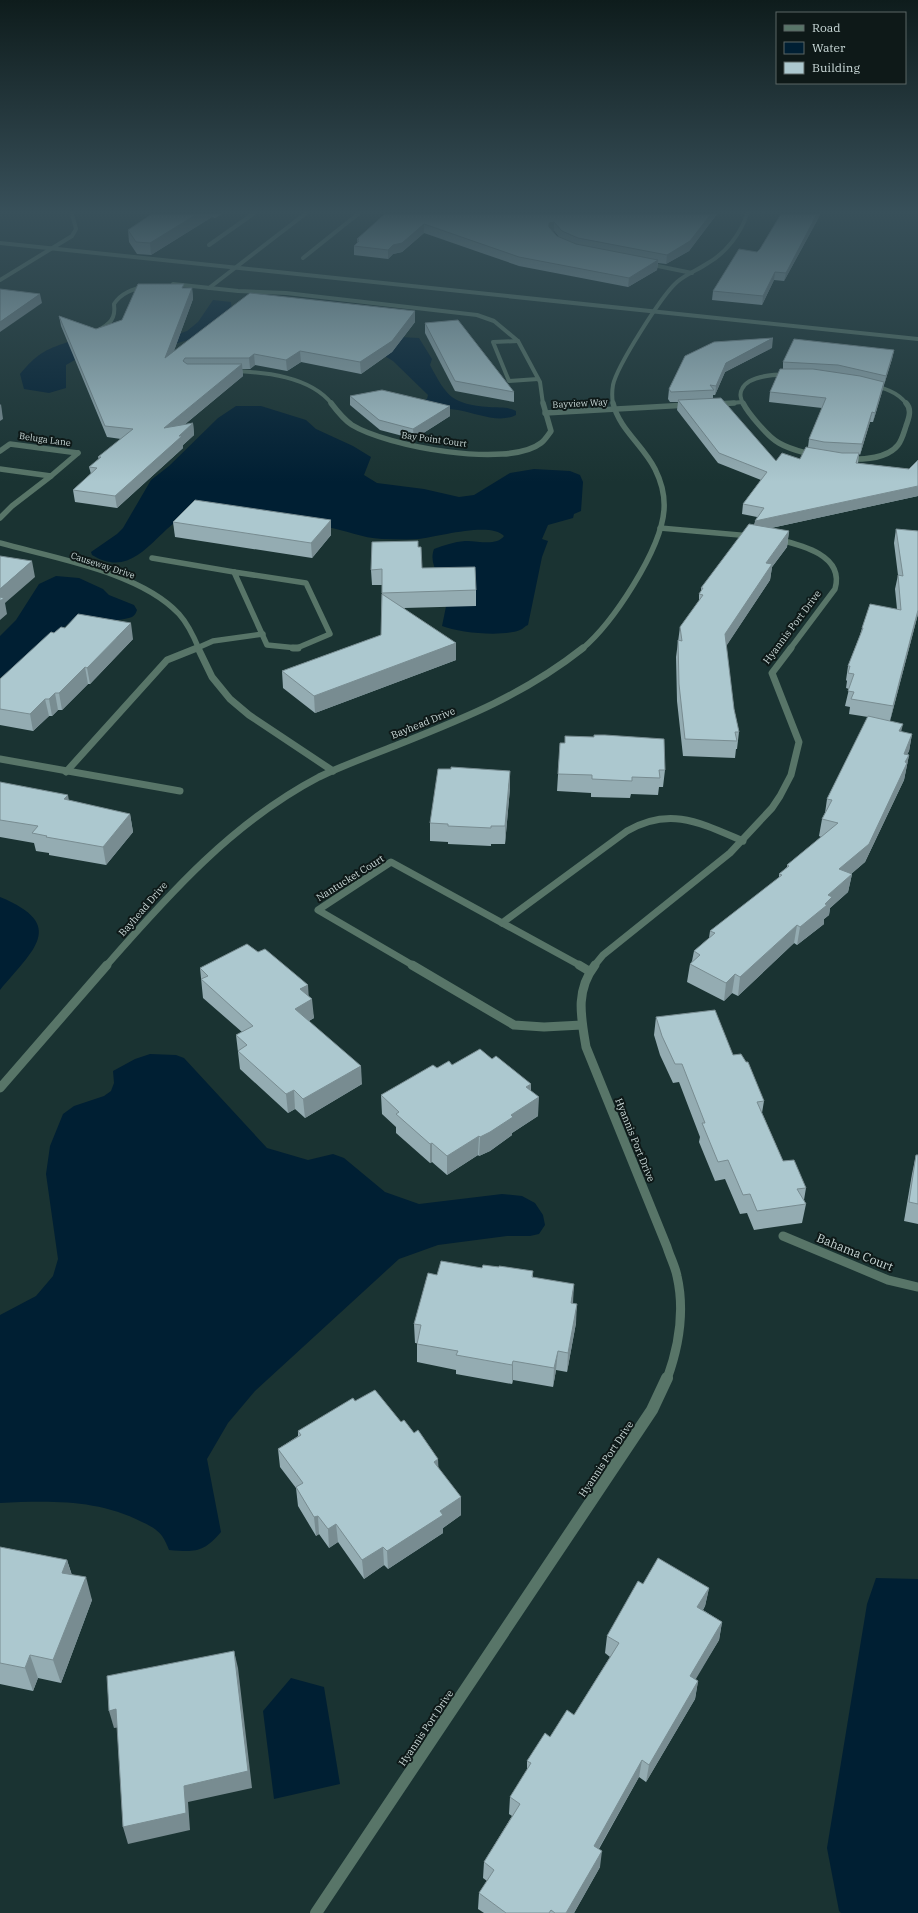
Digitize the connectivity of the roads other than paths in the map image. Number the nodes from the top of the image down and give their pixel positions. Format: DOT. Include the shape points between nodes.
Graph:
graph roads {
  1 [pos="114,303"];
  2 [pos="382,303"];
  3 [pos="571,303"];
  4 [pos="661,303"];
  5 [pos="655,312"];
  6 [pos="94,332"];
  7 [pos="918,340"];
  8 [pos="518,341"];
  9 [pos="223,372"];
  10 [pos="538,379"];
  11 [pos="742,402"];
  12 [pos="710,404"];
  13 [pos="695,405"];
  14 [pos="615,410"];
  15 [pos="545,413"];
  16 [pos="0,452"];
  17 [pos="0,469"];
  18 [pos="50,476"];
  19 [pos="0,518"];
  20 [pos="660,528"];
  21 [pos="0,543"];
  22 [pos="152,558"];
  23 [pos="234,572"];
  24 [pos="263,634"];
  25 [pos="198,647"];
  26 [pos="0,759"];
  27 [pos="333,771"];
  28 [pos="66,772"];
  29 [pos="180,791"];
  30 [pos="743,841"];
  31 [pos="502,923"];
  32 [pos="589,971"];
  33 [pos="582,1025"];
  34 [pos="0,1088"];
  35 [pos="783,1236"];
  36 [pos="918,1287"];
  37 [pos="316,1913"];
  1 -- 6 [label="street" via="116,315"];
  2 -- 8 [label="street" via="472,313 497,323"];
  3 -- 5 [label="street"];
  4 -- 5 [label="street, Bayhead Drive"];
  5 -- 7 [label="street"];
  5 -- 14 [label="street, Bayhead Drive" via="616,375 612,389"];
  8 -- 10 [label="street"];
  8 -- 10 [label="street" via="493,342 509,381"];
  9 -- 15 [label="street, Bay Point Court" via="270,375 298,382 322,395 336,412 358,428 390,441 442,450 498,455 525,450 541,442 550,433 551,427"];
  10 -- 15 [label="street"];
  11 -- 11 [label="street" via="743,387 748,381 757,377 785,374 874,385 894,392 904,399 909,406 909,413 896,450 872,458 838,458 799,452 777,443"];
  11 -- 12 [label="street"];
  13 -- 14 [label="street, Bayview Way"];
  14 -- 15 [label="street, Bayview Way"];
  14 -- 20 [label="street, Bayhead Drive" via="620,422 645,454 658,477 664,506"];
  16 -- 18 [label="street, Beluga Lane" via="10,444 78,453"];
  17 -- 18 [label="street"];
  18 -- 19 [label="street, Beluga Lane"];
  20 -- 27 [label="street, Bayhead Drive" via="631,589 615,614 594,638 559,667 523,690 481,711"];
  20 -- 30 [label="street, Hyannis Port Drive" via="766,537 807,547 832,564 838,578 835,589 772,673 799,742 798,748 784,789 772,808"];
  21 -- 25 [label="street, Causeway Drive" via="111,575 155,594 181,616"];
  22 -- 23 [label="street"];
  23 -- 24 [label="street"];
  23 -- 24 [label="street" via="306,583 330,634 298,648 268,645"];
  24 -- 25 [label="street" via="213,641"];
  25 -- 27 [label="street, Causeway Drive" via="211,678 233,702"];
  25 -- 28 [label="street" via="167,660"];
  26 -- 28 [label="street"];
  27 -- 34 [label="street, Bayhead Drive" via="259,815 185,877"];
  28 -- 29 [label="street"];
  30 -- 31 [label="street" via="698,823 672,818 649,820 627,831"];
  30 -- 32 [label="street, Hyannis Port Drive" via="615,944"];
  31 -- 32 [label="street, Nantucket Court"];
  31 -- 33 [label="street, Nantucket Court" via="391,862 318,910 514,1025"];
  32 -- 33 [label="street, Hyannis Port Drive" via="580,997"];
  33 -- 37 [label="street, Hyannis Port Drive" via="586,1047 676,1275 681,1320 673,1364 652,1410"];
  35 -- 36 [label="street, Bahama Court" via="888,1280"];
}
